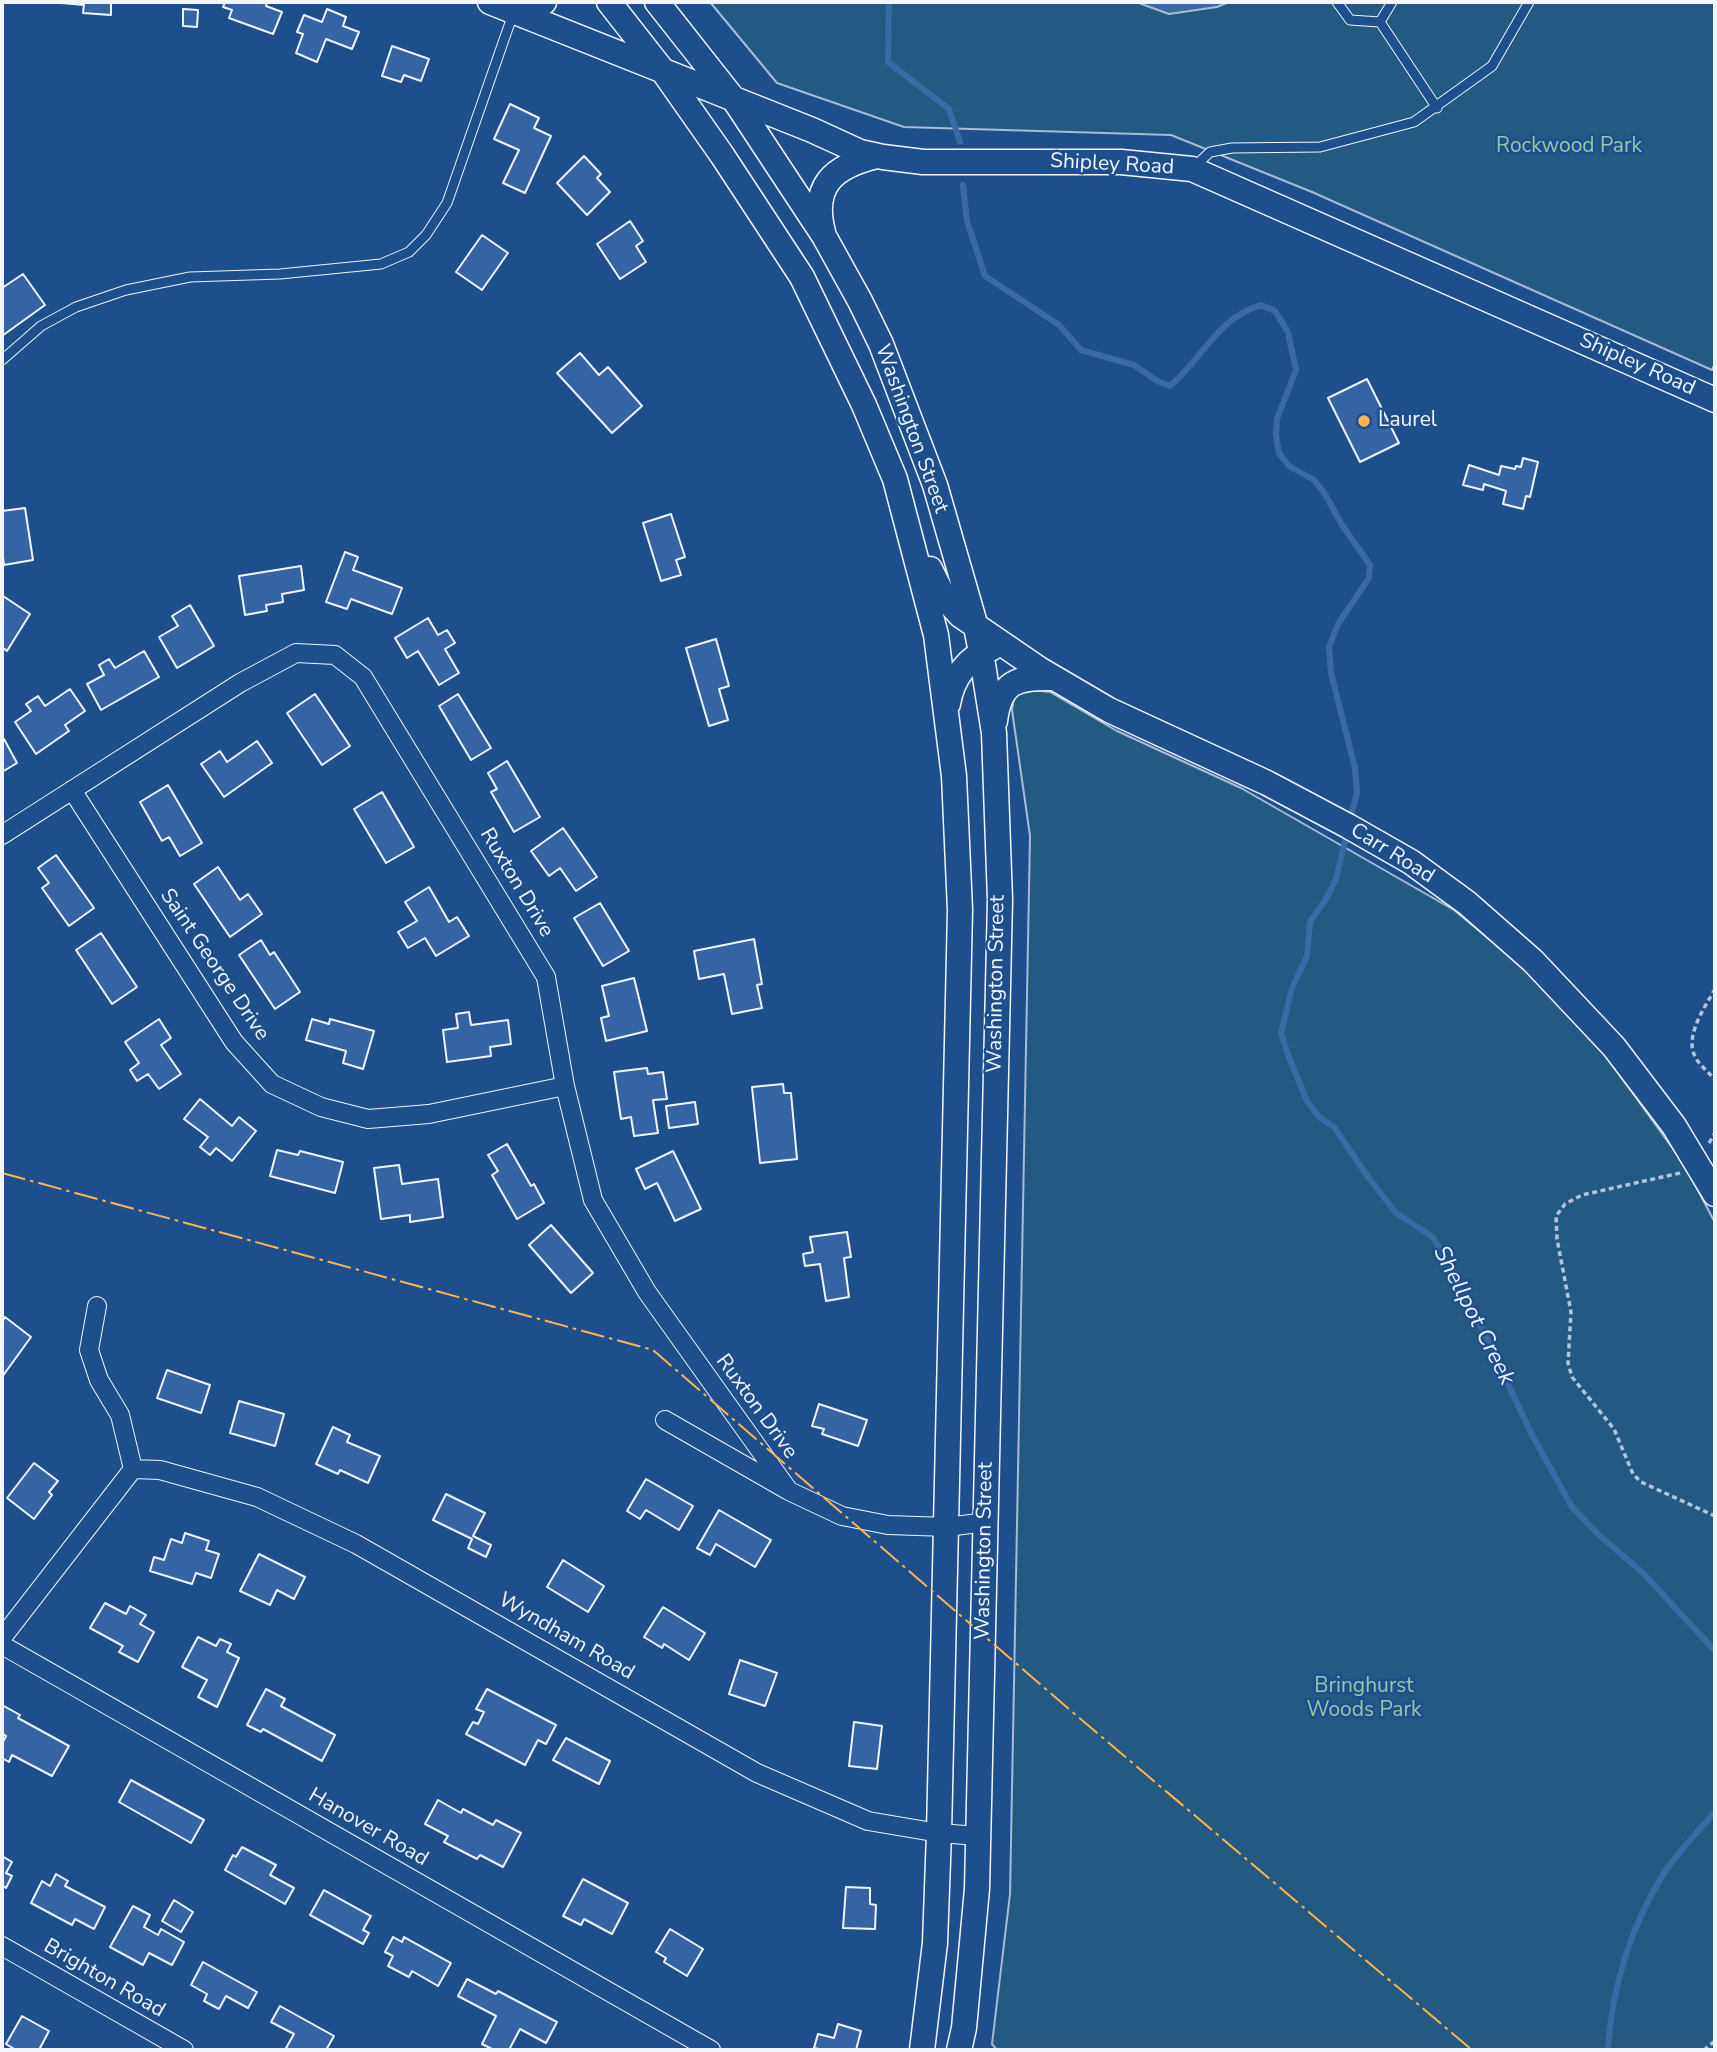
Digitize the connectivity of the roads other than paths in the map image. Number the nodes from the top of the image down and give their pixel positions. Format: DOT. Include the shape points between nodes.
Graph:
graph roads {
  1 [pos="490,2"];
  2 [pos="608,2"];
  3 [pos="657,2"];
  4 [pos="1336,2"];
  5 [pos="1392,2"];
  6 [pos="1529,2"];
  7 [pos="528,10"];
  8 [pos="1380,22"];
  9 [pos="663,71"];
  10 [pos="735,101"];
  11 [pos="1437,108"];
  12 [pos="878,156"];
  13 [pos="1192,169"];
  14 [pos="824,236"];
  15 [pos="2,360"];
  16 [pos="1715,400"];
  17 [pos="895,479"];
  18 [pos="976,627"];
  19 [pos="1007,648"];
  20 [pos="981,652"];
  21 [pos="1055,678"];
  22 [pos="947,715"];
  23 [pos="994,733"];
  24 [pos="72,790"];
  25 [pos="2,835"];
  26 [pos="565,1086"];
  27 [pos="1715,1194"];
  28 [pos="97,1306"];
  29 [pos="665,1420"];
  30 [pos="133,1469"];
  31 [pos="789,1491"];
  32 [pos="986,1522"];
  33 [pos="947,1527"];
  34 [pos="2,1638"];
  35 [pos="2,1645"];
  36 [pos="939,1833"];
  37 [pos="978,1836"];
  38 [pos="2,1946"];
  39 [pos="184,2050"];
  40 [pos="711,2050"];
  41 [pos="922,2050"];
  42 [pos="959,2050"];
  1 -- 7 [label="main road, Shipley Road"];
  2 -- 9 [label="main road, Washington Street"];
  3 -- 10 [label="main road, Washington Street"];
  4 -- 8 [label="lane" via="1350,20"];
  5 -- 8 [label="lane"];
  6 -- 11 [label="lane" via="1492,66"];
  7 -- 9 [label="main road, Shipley Road"];
  7 -- 15 [label="lane" via="447,203 409,252 381,264 190,277 126,290 76,307 41,326"];
  8 -- 11 [label="lane"];
  9 -- 10 [label="main road, Shipley Road"];
  9 -- 17 [label="main road, Washington Street" via="802,277"];
  10 -- 12 [label="main road, Shipley Road"];
  10 -- 14 [label="main road, Washington Street"];
  11 -- 13 [label="lane" via="1414,122 1320,147 1210,152"];
  12 -- 13 [label="main road, Shipley Road" via="923,162 1121,162"];
  12 -- 14 [label="main road" via="842,168 827,182 819,204"];
  13 -- 16 [label="main road, Shipley Road"];
  14 -- 18 [label="main road, Washington Street" via="876,333 913,425"];
  17 -- 18 [label="main road, Carr Road" via="944,597"];
  17 -- 22 [label="main road, Washington Street" via="936,635"];
  18 -- 19 [label="main road, Carr Road"];
  18 -- 20 [label="main road, Washington Street"];
  19 -- 20 [label="main road"];
  19 -- 21 [label="main road, Carr Road"];
  20 -- 22 [label="main road" via="959,673 951,688"];
  20 -- 23 [label="main road, Washington Street"];
  21 -- 23 [label="main road" via="1023,678 1008,686"];
  21 -- 27 [label="main road, Carr Road" via="1109,710 1348,826 1411,862 1466,903 1532,961 1614,1047 1674,1126"];
  22 -- 33 [label="main road, Washington Street" via="960,910"];
  23 -- 32 [label="main road, Washington Street" via="1000,900"];
  24 -- 25 [label="street, Ruxton Drive"];
  24 -- 26 [label="street, Saint George Drive" via="234,1042 272,1084 321,1107 368,1119 429,1114"];
  24 -- 26 [label="street, Ruxton Drive" via="240,683 296,653 335,655 363,677 546,977"];
  26 -- 31 [label="street, Ruxton Drive" via="593,1200 647,1292"];
  28 -- 30 [label="street" via="89,1350 99,1380 120,1415"];
  29 -- 31 [label="street"];
  30 -- 34 [label="street"];
  30 -- 36 [label="street, Wyndham Road" via="160,1470 257,1497 356,1544 757,1773 868,1821"];
  31 -- 33 [label="street" via="842,1516 888,1525"];
  32 -- 33 [label="street"];
  32 -- 37 [label="main road, Washington Street"];
  33 -- 36 [label="main road, Washington Street"];
  35 -- 40 [label="street, Hanover Road"];
  36 -- 37 [label="street, Wyndham Road"];
  36 -- 41 [label="main road, Washington Street" via="935,1943"];
  37 -- 42 [label="main road, Washington Street" via="976,1903"];
  38 -- 39 [label="street, Brighton Road"];
}
